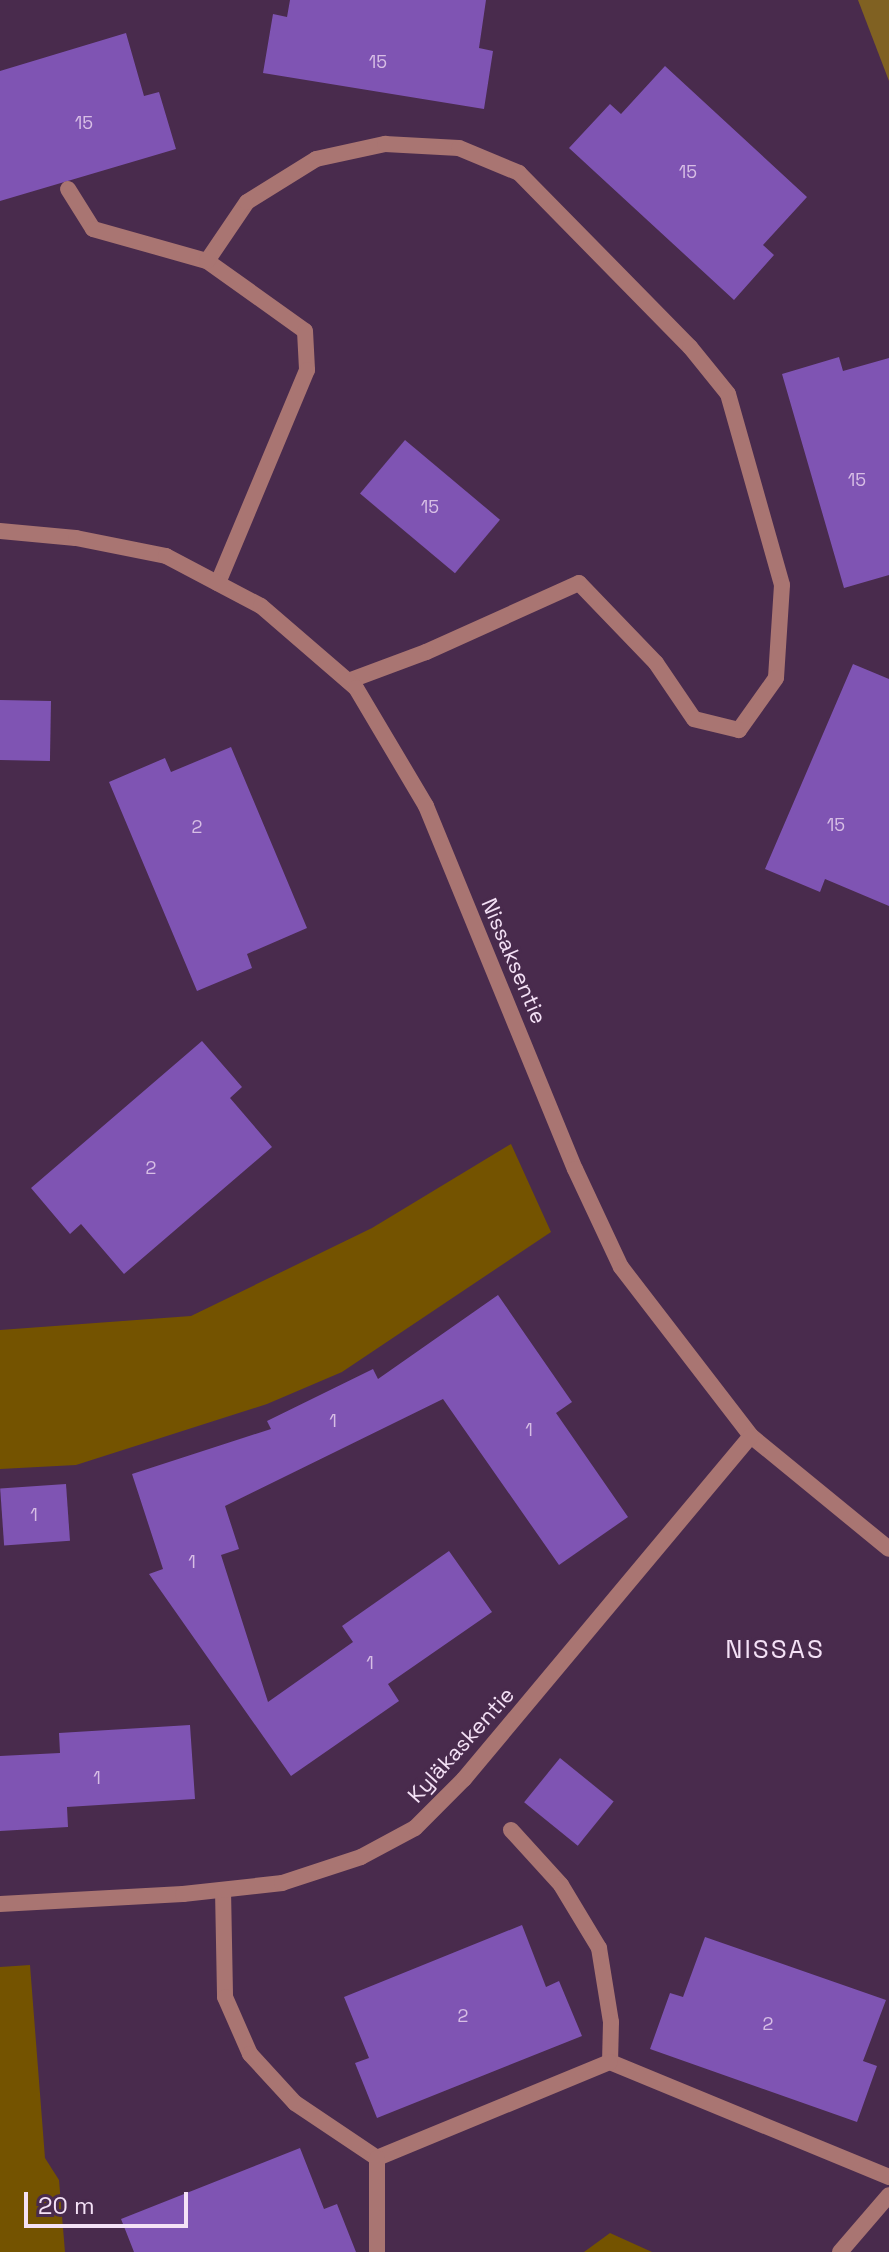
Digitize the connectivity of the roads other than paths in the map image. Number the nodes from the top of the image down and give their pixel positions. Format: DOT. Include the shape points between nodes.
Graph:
graph roads {
  1 [pos="68,189"];
  2 [pos="207,261"];
  3 [pos="0,531"];
  4 [pos="218,583"];
  5 [pos="348,681"];
  6 [pos="751,1436"];
  7 [pos="889,1549"];
  8 [pos="511,1830"];
  9 [pos="223,1890"];
  10 [pos="0,1904"];
  11 [pos="610,2062"];
  12 [pos="377,2158"];
  13 [pos="889,2177"];
  14 [pos="889,2195"];
  15 [pos="377,2252"];
  16 [pos="840,2252"];
  1 -- 2 [label="street" via="93,229"];
  2 -- 4 [label="street" via="305,331 307,370"];
  2 -- 5 [label="street" via="247,202 316,159 385,144 459,148 519,173 690,347 728,394 782,585 776,678 739,730 694,719 656,663 579,583"];
  3 -- 4 [label="street, Nissaksentie" via="76,538 166,556"];
  4 -- 5 [label="street, Nissaksentie" via="261,606"];
  5 -- 6 [label="street, Nissaksentie" via="426,806 575,1169 621,1267"];
  6 -- 7 [label="street, Nissaksentie"];
  6 -- 9 [label="street, Kyläkaskentie" via="464,1779 415,1828 361,1857 282,1883"];
  8 -- 11 [label="street" via="561,1885 599,1948 611,2022"];
  9 -- 10 [label="street, Kyläkaskentie"];
  9 -- 12 [label="street" via="225,1997 250,2054 295,2103"];
  11 -- 12 [label="street"];
  11 -- 13 [label="street"];
  12 -- 15 [label="street"];
  14 -- 16 [label="street"];
}
